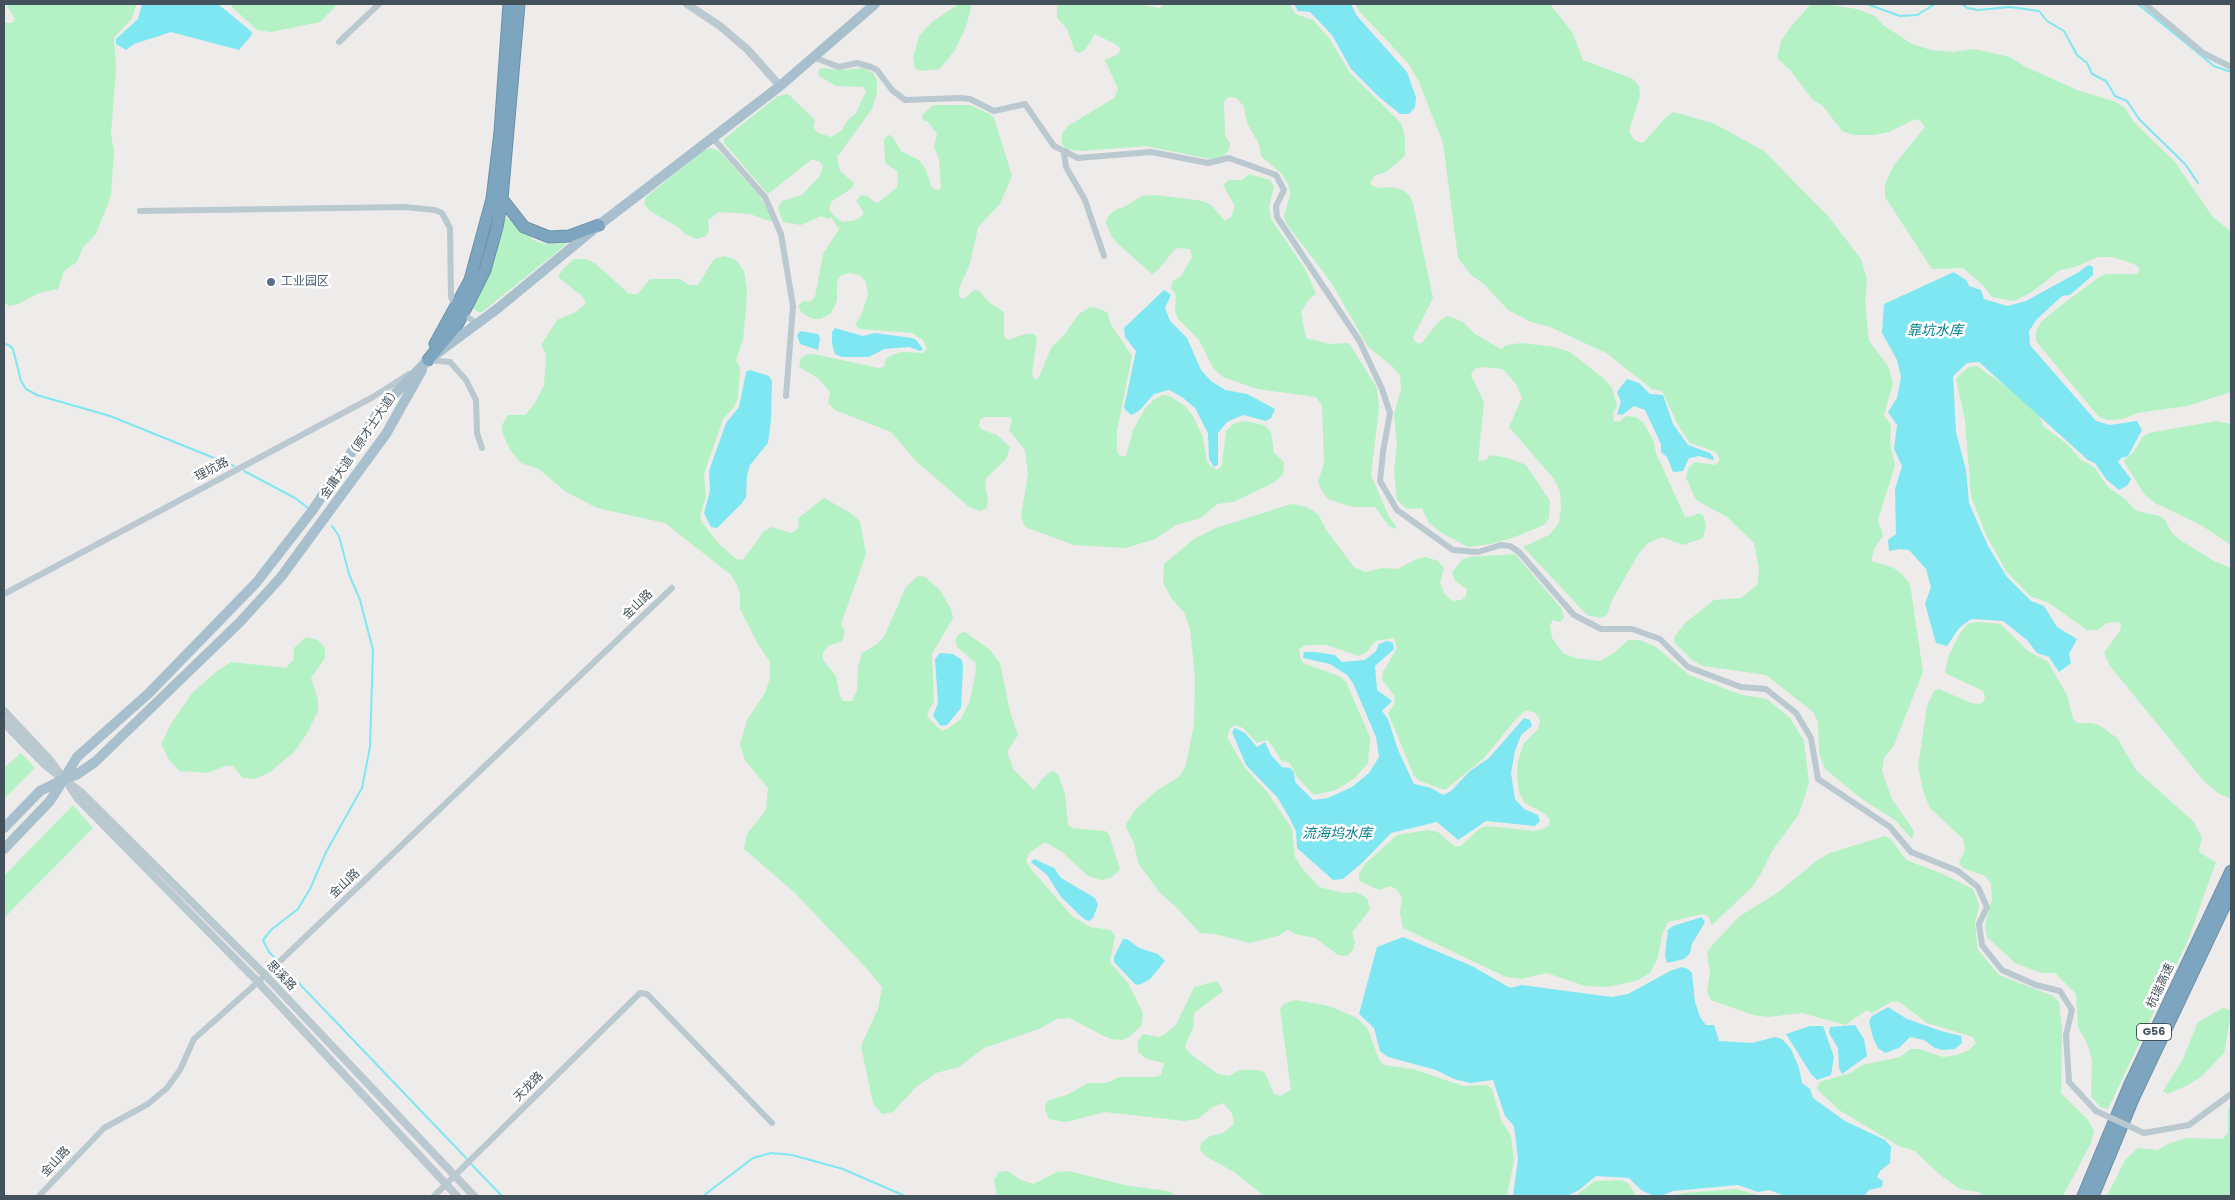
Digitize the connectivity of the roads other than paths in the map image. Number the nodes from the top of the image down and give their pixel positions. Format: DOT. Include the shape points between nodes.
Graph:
graph roads {
  1 [pos="379,4"];
  2 [pos="510,4"];
  3 [pos="519,4"];
  4 [pos="687,4"];
  5 [pos="875,4"];
  6 [pos="2144,4"];
  7 [pos="339,42"];
  8 [pos="813,57"];
  9 [pos="2231,68"];
  10 [pos="780,86"];
  11 [pos="712,137"];
  12 [pos="1064,153"];
  13 [pos="502,199"];
  14 [pos="140,211"];
  15 [pos="599,225"];
  16 [pos="1104,256"];
  17 [pos="459,311"];
  18 [pos="477,324"];
  19 [pos="428,360"];
  20 [pos="786,396"];
  21 [pos="482,448"];
  22 [pos="314,508"];
  23 [pos="325,517"];
  24 [pos="672,588"];
  25 [pos="4,594"];
  26 [pos="4,711"];
  27 [pos="4,723"];
  28 [pos="64,779"];
  29 [pos="4,828"];
  30 [pos="4,849"];
  31 [pos="2231,871"];
  32 [pos="2231,892"];
  33 [pos="264,975"];
  34 [pos="258,982"];
  35 [pos="2231,1094"];
  36 [pos="772,1123"];
  37 [pos="456,1175"];
  38 [pos="446,1185"];
  39 [pos="39,1196"];
  40 [pos="434,1196"];
  41 [pos="457,1196"];
  42 [pos="474,1196"];
  43 [pos="2083,1196"];
  44 [pos="2093,1196"];
  1 -- 7 [label="street"];
  2 -- 17 [label="highway" via="492,199"];
  3 -- 13 [label="highway"];
  4 -- 10 [label="street" via="747,49"];
  5 -- 8 [label="main road"];
  6 -- 9 [label="street" via="2202,53"];
  8 -- 10 [label="main road"];
  8 -- 12 [label="street" via="839,66 858,63 871,67 905,100 970,99 994,111 1025,104 1054,146"];
  10 -- 11 [label="main road"];
  11 -- 15 [label="main road"];
  11 -- 20 [label="street" via="765,197 781,234 793,306"];
  12 -- 16 [label="street" via="1066,167 1085,200"];
  12 -- 35 [label="street, bridge" via="1078,158 1151,152 1208,163 1229,158 1276,175 1284,190 1276,206 1277,217 1359,340 1382,389 1390,413 1380,481 1397,510 1453,550 1478,552 1510,546 1519,552 1574,615 1600,629 1632,630 1660,638 1688,667 1742,687 1766,689 1796,713 1811,738 1818,779 1890,826 1911,852 1958,871 1978,886 1987,907 1978,924 1982,945 2002,970 2060,991 2072,1010 2066,1034 2069,1082 2096,1111 2144,1133 2189,1125"];
  13 -- 15 [label="highway" via="524,227 549,238 569,236"];
  13 -- 17 [label="highway" via="485,270"];
  14 -- 17 [label="street" via="405,207 435,210 442,213 450,228 451,297"];
  15 -- 18 [label="main road"];
  17 -- 18 [label="street"];
  17 -- 19 [label="highway"];
  18 -- 19 [label="main road"];
  19 -- 21 [label="street" via="450,362 466,380 476,400 477,433"];
  19 -- 22 [label="main road, 金庸大道（原才士大道）" via="382,407"];
  19 -- 23 [label="main road, 金庸大道（原才士大道）" via="386,434"];
  19 -- 25 [label="street, 理坑路" via="374,397"];
  22 -- 23 [label="main road"];
  22 -- 28 [label="main road, 金庸大道（原才士大道）" via="256,582 148,694 81,753"];
  23 -- 28 [label="main road, 金庸大道（原才士大道）" via="281,577 240,622 95,762"];
  24 -- 33 [label="street, 金山路"];
  26 -- 28 [label="street, 思溪路" via="50,759"];
  27 -- 28 [label="street, 思溪路" via="44,764"];
  28 -- 29 [label="main road, 金庸大道（原才士大道）" via="40,791"];
  28 -- 30 [label="main road, 金庸大道（原才士大道）" via="50,801"];
  28 -- 33 [label="street, 思溪路" via="83,794"];
  28 -- 34 [label="street, 思溪路" via="78,799"];
  31 -- 43 [label="highway, 杭瑞高速 / G56" via="2130,1084"];
  32 -- 44 [label="highway, 杭瑞高速 / G56" via="2133,1099"];
  33 -- 34 [label="street, 金山路"];
  33 -- 37 [label="street, 思溪路"];
  34 -- 38 [label="street, 思溪路"];
  34 -- 39 [label="street, 金山路" via="194,1039 180,1070 167,1088 148,1104 104,1128"];
  36 -- 37 [label="street, 天龙路" via="647,994 640,993"];
  37 -- 38 [label="street, 天龙路"];
  37 -- 42 [label="street, 思溪路"];
  38 -- 40 [label="street, 天龙路"];
  38 -- 41 [label="street, 思溪路"];
}
